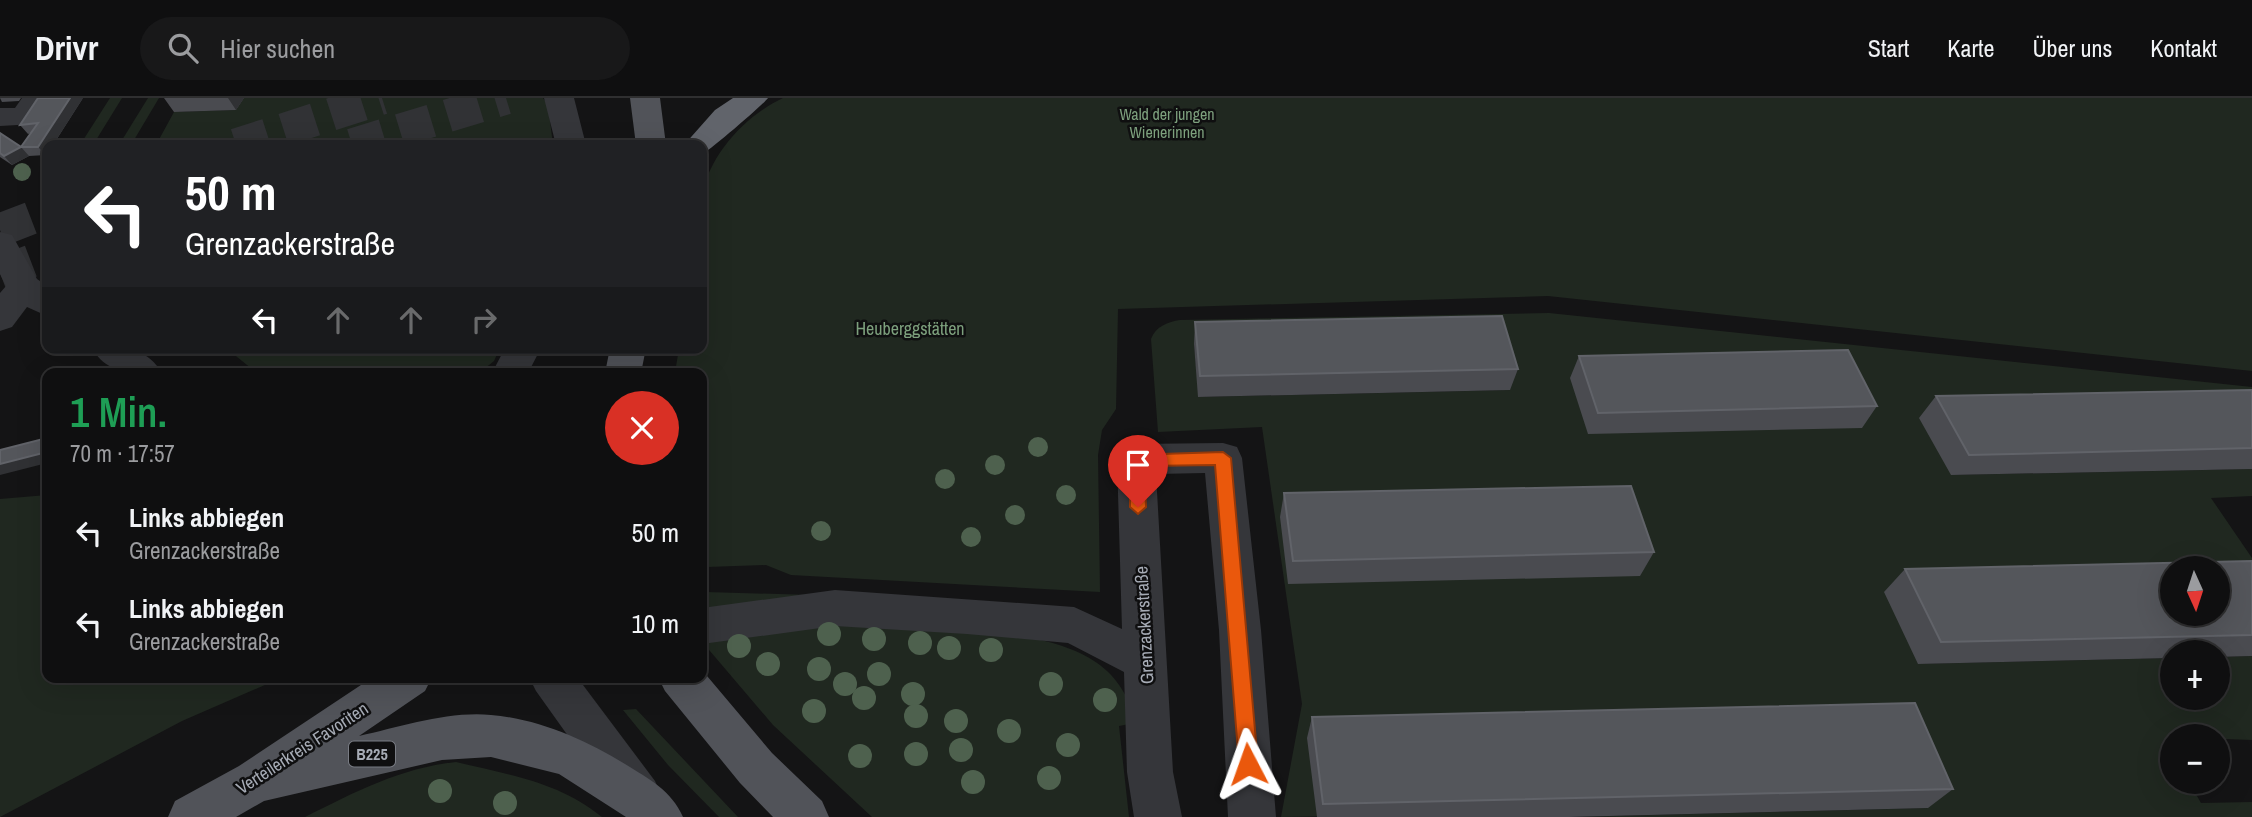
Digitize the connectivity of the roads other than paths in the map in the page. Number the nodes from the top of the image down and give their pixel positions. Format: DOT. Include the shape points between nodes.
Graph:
graph roads {
  1 [pos="37,98"];
  2 [pos="559,98"];
  3 [pos="645,98"];
  4 [pos="753,98"];
  5 [pos="0,117"];
  6 [pos="570,140"];
  7 [pos="650,140"];
  8 [pos="704,140"];
  9 [pos="0,243"];
  10 [pos="24,293"];
  11 [pos="0,318"];
  12 [pos="118,354"];
  13 [pos="138,368"];
  14 [pos="707,625"];
  15 [pos="1146,662"];
  16 [pos="401,683"];
  17 [pos="556,683"];
  18 [pos="685,683"];
  19 [pos="255,780"];
  20 [pos="651,809"];
  21 [pos="192,817"];
  22 [pos="805,817"];
  23 [pos="1158,817"];
  24 [pos="1252,817"];
  1 -- 5 [label="street" via="24,117"];
  2 -- 6 [label="street"];
  3 -- 7 [label="main road"];
  4 -- 8 [label="highway"];
  9 -- 10 [label="street"];
  10 -- 11 [label="street"];
  12 -- 13 [label="street"];
  14 -- 15 [label="street" via="835,608 967,616 1074,625"];
  15 -- 23 [label="street, Grenzackerstraße" via="1150,772"];
  15 -- 24 [label="street, Grenzackerstraße" via="1136,459 1223,458"];
  16 -- 19 [label="main road, Verteilerkreis Favoriten"];
  17 -- 20 [label="street"];
  18 -- 22 [label="main road" via="756,768"];
  19 -- 20 [label="main road, B225" via="442,739 491,736 569,755"];
  19 -- 21 [label="main road, Verteilerkreis Favoriten"];
}
